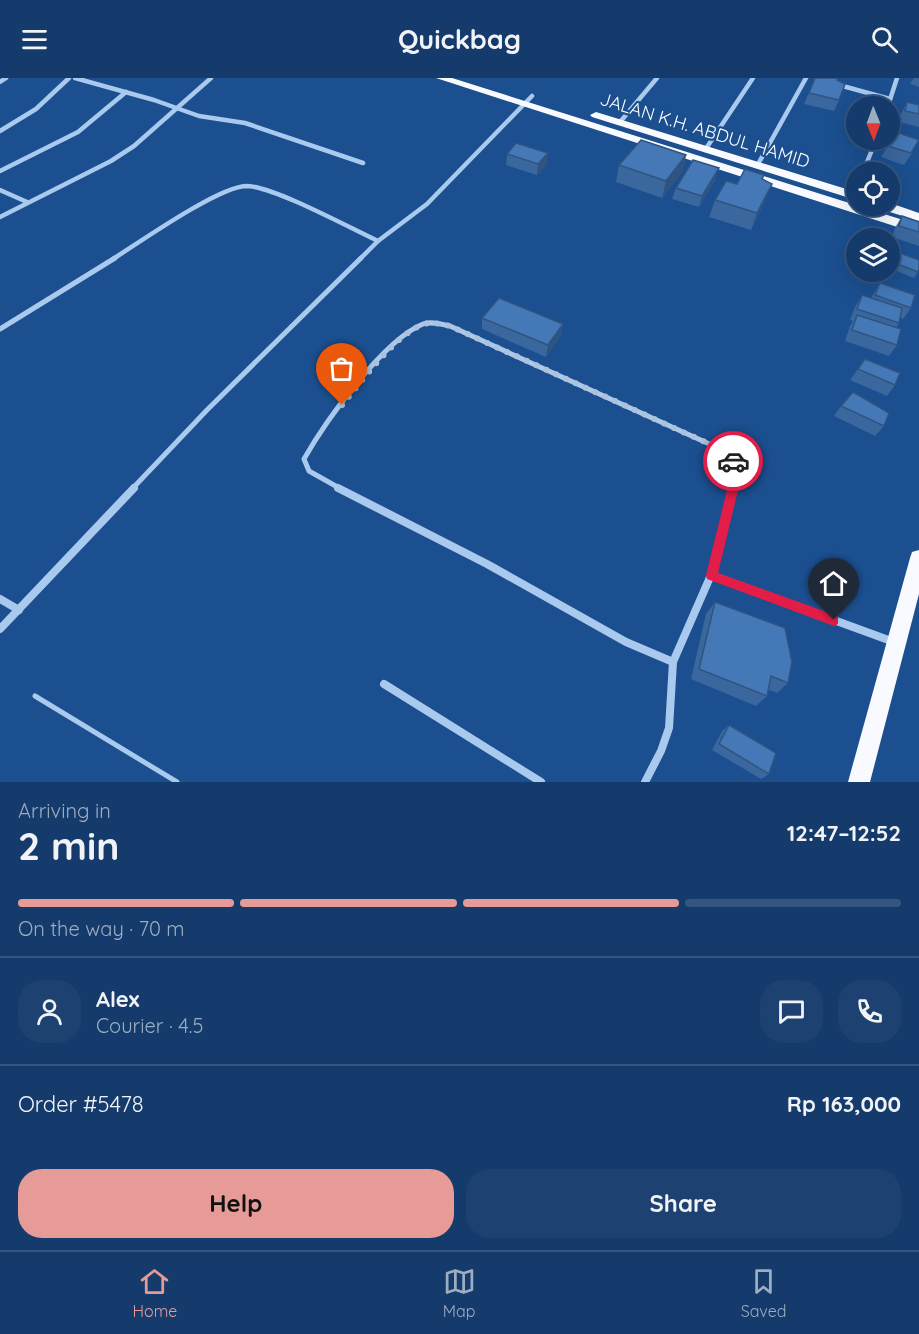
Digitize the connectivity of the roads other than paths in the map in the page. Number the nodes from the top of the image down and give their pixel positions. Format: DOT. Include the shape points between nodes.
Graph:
graph roads {
  1 [pos="6,78"];
  2 [pos="69,78"];
  3 [pos="75,78"];
  4 [pos="210,78"];
  5 [pos="441,78"];
  6 [pos="475,78"];
  7 [pos="657,78"];
  8 [pos="753,78"];
  9 [pos="806,78"];
  10 [pos="897,78"];
  11 [pos="0,82"];
  12 [pos="835,84"];
  13 [pos="126,92"];
  14 [pos="879,96"];
  15 [pos="891,96"];
  16 [pos="528,100"];
  17 [pos="176,108"];
  18 [pos="620,122"];
  19 [pos="0,130"];
  20 [pos="705,150"];
  21 [pos="363,164"];
  22 [pos="757,165"];
  23 [pos="0,171"];
  24 [pos="0,190"];
  25 [pos="846,190"];
  26 [pos="27,202"];
  27 [pos="846,207"];
  28 [pos="900,211"];
  29 [pos="875,216"];
  30 [pos="0,217"];
  31 [pos="919,217"];
  32 [pos="919,230"];
  33 [pos="378,241"];
  34 [pos="0,329"];
  35 [pos="919,558"];
  36 [pos="711,575"];
  37 [pos="0,599"];
  38 [pos="19,610"];
  39 [pos="0,629"];
  40 [pos="896,643"];
  41 [pos="674,662"];
  42 [pos="384,684"];
  43 [pos="35,696"];
  44 [pos="177,782"];
  45 [pos="541,782"];
  46 [pos="645,782"];
  47 [pos="859,782"];
  1 -- 11 [label="street"];
  2 -- 19 [label="street" via="36,108"];
  3 -- 13 [label="street"];
  4 -- 17 [label="street"];
  5 -- 16 [label="highway, JALAN K.H. ABDUL HAMID"];
  6 -- 16 [label="highway, JALAN K.H. ABDUL HAMID"];
  7 -- 18 [label="street"];
  8 -- 20 [label="street"];
  9 -- 22 [label="street"];
  10 -- 15 [label="street"];
  12 -- 14 [label="street"];
  13 -- 17 [label="street"];
  13 -- 23 [label="street" via="78,132"];
  16 -- 18 [label="highway, JALAN K.H. ABDUL HAMID"];
  16 -- 27 [label="highway, JALAN K.H. ABDUL HAMID"];
  16 -- 33 [label="street" via="427,204"];
  17 -- 21 [label="street" via="244,123"];
  17 -- 26 [label="street" via="111,161"];
  18 -- 20 [label="highway, JALAN K.H. ABDUL HAMID"];
  20 -- 22 [label="highway, JALAN K.H. ABDUL HAMID"];
  22 -- 25 [label="highway, JALAN K.H. ABDUL HAMID"];
  24 -- 26 [label="street"];
  26 -- 30 [label="street"];
  28 -- 31 [label="highway"];
  29 -- 32 [label="highway, JALAN K.H. ABDUL HAMID"];
  33 -- 34 [label="street" via="272,192 247,186 232,188"];
  33 -- 38 [label="street" via="207,410"];
  35 -- 40 [label="highway"];
  36 -- 40 [label="street"];
  36 -- 41 [label="street"];
  36 -- 41 [label="street" via="736,478 736,465 729,456 450,326 424,324 379,359 317,436 304,459 309,471 335,486 487,564 626,642"];
  37 -- 38 [label="street"];
  38 -- 39 [label="street"];
  40 -- 47 [label="highway"];
  41 -- 46 [label="street" via="669,728"];
  42 -- 45 [label="street"];
  43 -- 44 [label="lane"];
}
